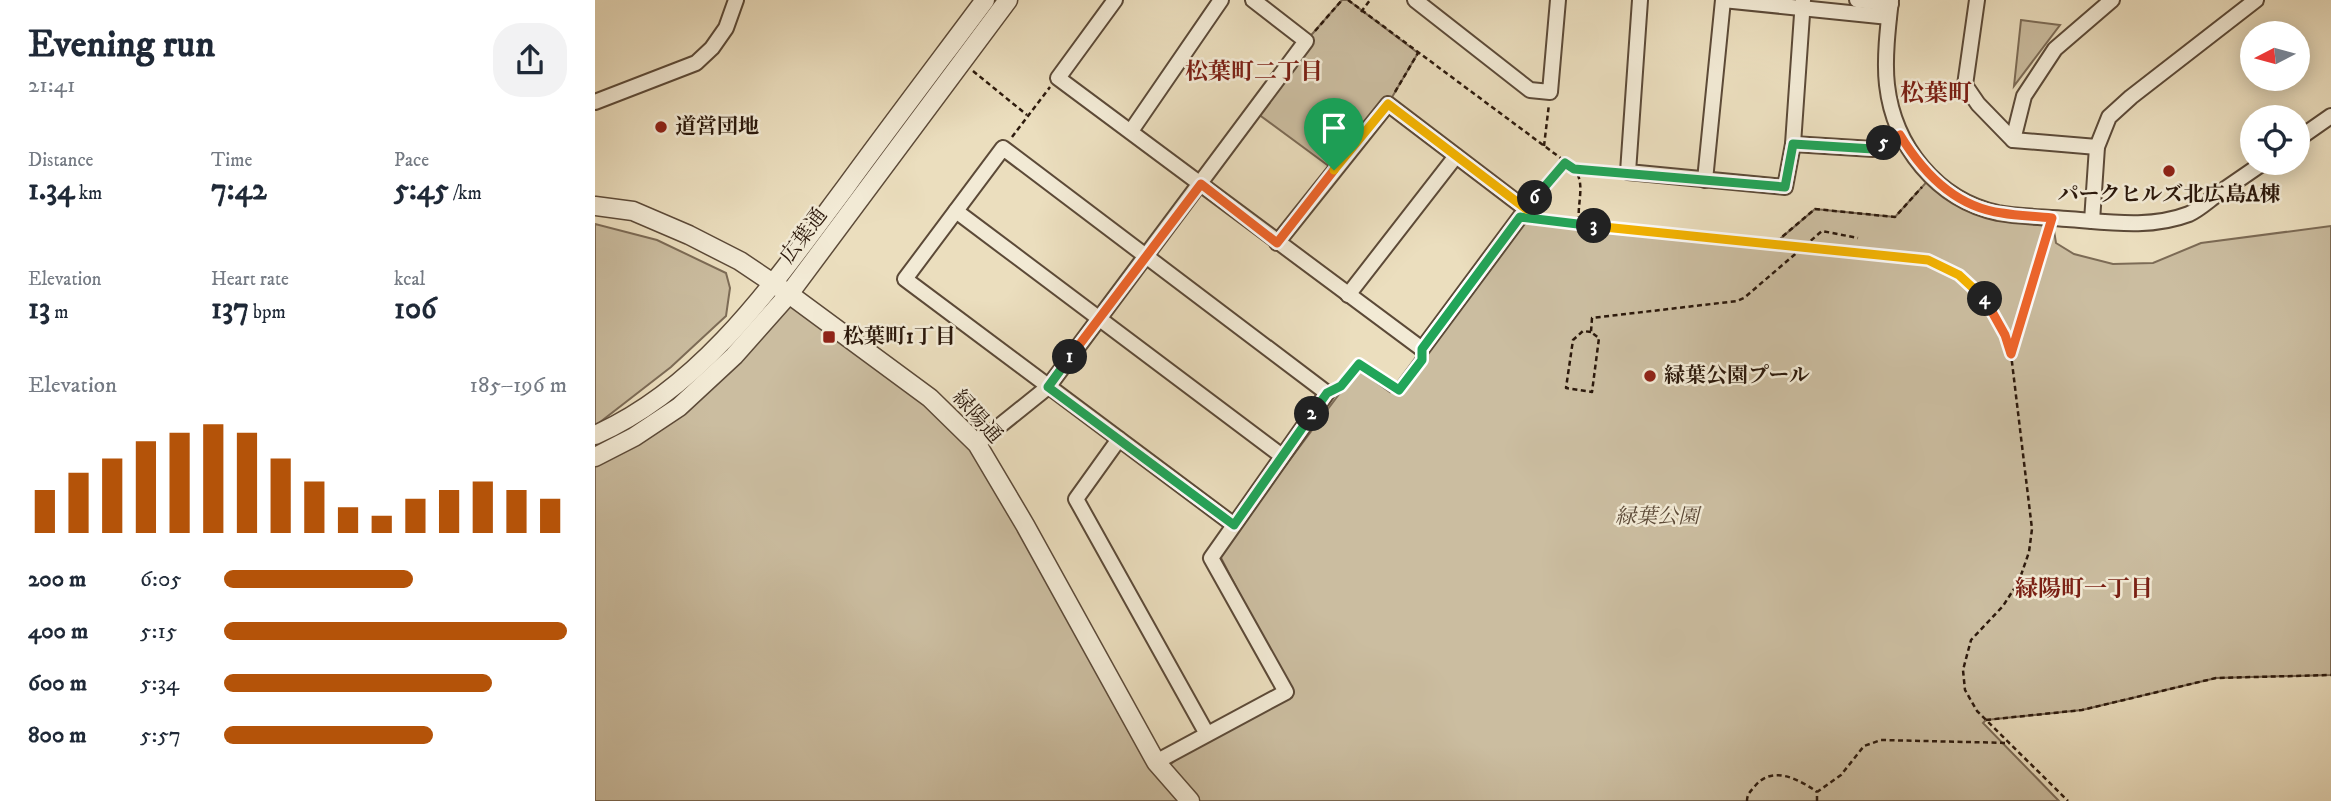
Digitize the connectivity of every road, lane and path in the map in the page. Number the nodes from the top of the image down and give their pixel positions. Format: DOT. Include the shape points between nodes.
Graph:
graph roads {
  1 [pos="736,0"];
  2 [pos="985,0"];
  3 [pos="1008,0"];
  4 [pos="1115,0"];
  5 [pos="1221,0"];
  6 [pos="1254,0"];
  7 [pos="1342,0"];
  8 [pos="1347,0"];
  9 [pos="1370,0"];
  10 [pos="1415,0"];
  11 [pos="1559,0"];
  12 [pos="1640,0"];
  13 [pos="1723,0"];
  14 [pos="1857,0"];
  15 [pos="1977,0"];
  16 [pos="2112,0"];
  17 [pos="2256,0"];
  18 [pos="1802,4"];
  19 [pos="1890,7"];
  20 [pos="1361,12"];
  21 [pos="1306,41"];
  22 [pos="1418,53"];
  23 [pos="962,62"];
  24 [pos="1058,78"];
  25 [pos="1550,92"];
  26 [pos="595,102"];
  27 [pos="1388,104"];
  28 [pos="1028,116"];
  29 [pos="2331,116"];
  30 [pos="1131,131"];
  31 [pos="2310,131"];
  32 [pos="1900,135"];
  33 [pos="2013,140"];
  34 [pos="1793,144"];
  35 [pos="1544,146"];
  36 [pos="2097,147"];
  37 [pos="1003,148"];
  38 [pos="1456,156"];
  39 [pos="1565,163"];
  40 [pos="1574,169"];
  41 [pos="1628,172"];
  42 [pos="2246,175"];
  43 [pos="1931,177"];
  44 [pos="1705,180"];
  45 [pos="1201,184"];
  46 [pos="595,206"];
  47 [pos="956,211"];
  48 [pos="1523,213"];
  49 [pos="2052,218"];
  50 [pos="2092,221"];
  51 [pos="1584,224"];
  52 [pos="1859,239"];
  53 [pos="1277,243"];
  54 [pos="1774,244"];
  55 [pos="1802,247"];
  56 [pos="1147,256"];
  57 [pos="773,284"];
  58 [pos="789,294"];
  59 [pos="1348,295"];
  60 [pos="1099,317"];
  61 [pos="1591,332"];
  62 [pos="1422,349"];
  63 [pos="2011,354"];
  64 [pos="1048,387"];
  65 [pos="1327,393"];
  66 [pos="595,435"];
  67 [pos="1119,439"];
  68 [pos="977,444"];
  69 [pos="1282,456"];
  70 [pos="595,457"];
  71 [pos="1234,525"];
  72 [pos="2331,675"];
  73 [pos="1986,719"];
  74 [pos="1207,734"];
  75 [pos="2010,743"];
  76 [pos="1156,762"];
  77 [pos="1817,792"];
  78 [pos="1190,801"];
  79 [pos="1747,801"];
  80 [pos="1817,801"];
  81 [pos="2068,801"];
  1 -- 26 [label="street" via="726,28 696,63"];
  2 -- 57 [label="street, 広葉通"];
  3 -- 23 [label="street, 広葉通"];
  4 -- 24 [label="street"];
  5 -- 30 [label="street"];
  6 -- 21 [label="street"];
  7 -- 21 [label="path"];
  8 -- 20 [label="path"];
  9 -- 20 [label="path"];
  10 -- 25 [label="street" via="1530,90"];
  11 -- 25 [label="street"];
  12 -- 41 [label="street"];
  13 -- 18 [label="street"];
  13 -- 44 [label="street"];
  14 -- 19 [label="street"];
  15 -- 33 [label="street" via="1965,85"];
  16 -- 33 [label="street" via="2055,49 2024,96"];
  17 -- 36 [label="street" via="2109,117"];
  18 -- 19 [label="street"];
  18 -- 34 [label="street"];
  19 -- 32 [label="street" via="1887,83"];
  20 -- 22 [label="path"];
  21 -- 45 [label="street"];
  22 -- 27 [label="path"];
  22 -- 35 [label="path"];
  23 -- 28 [label="path"];
  23 -- 58 [label="street, 広葉通"];
  24 -- 28 [label="path"];
  24 -- 30 [label="street"];
  25 -- 35 [label="path"];
  27 -- 38 [label="street"];
  27 -- 53 [label="street"];
  28 -- 37 [label="path"];
  29 -- 31 [label="street"];
  30 -- 45 [label="street"];
  32 -- 34 [label="street" via="1873,149"];
  32 -- 43 [label="street"];
  33 -- 36 [label="street"];
  34 -- 44 [label="street" via="1785,187"];
  35 -- 39 [label="path"];
  36 -- 50 [label="street"];
  37 -- 47 [label="street"];
  37 -- 56 [label="street"];
  38 -- 48 [label="street"];
  38 -- 59 [label="street"];
  39 -- 40 [label="path"];
  39 -- 48 [label="path"];
  40 -- 41 [label="path"];
  40 -- 51 [label="path" via="1581,181 1578,215"];
  41 -- 44 [label="street"];
  42 -- 50 [label="street" via="2191,213 2155,223"];
  43 -- 49 [label="street" via="1972,205 1999,213"];
  43 -- 54 [label="path" via="1895,217 1815,209"];
  45 -- 53 [label="street"];
  45 -- 56 [label="street"];
  46 -- 57 [label="street, 緑陽通" via="633,211 689,235"];
  47 -- 60 [label="street"];
  47 -- 64 [label="street" via="905,279"];
  48 -- 51 [label="path"];
  48 -- 62 [label="street"];
  49 -- 50 [label="street"];
  49 -- 63 [label="path"];
  51 -- 54 [label="path"];
  52 -- 55 [label="path" via="1822,231"];
  53 -- 59 [label="street"];
  54 -- 55 [label="path"];
  55 -- 61 [label="path" via="1737,301 1592,318"];
  55 -- 63 [label="path" via="1910,257 1945,267 1980,293 1993,310"];
  56 -- 60 [label="street"];
  56 -- 65 [label="street"];
  57 -- 58 [label="street, 緑陽通"];
  57 -- 66 [label="street, 広葉通" via="720,344 667,392 625,422"];
  58 -- 68 [label="street, 緑陽通" via="930,398"];
  58 -- 70 [label="street, 広葉通" via="734,356 679,407"];
  59 -- 62 [label="street"];
  60 -- 64 [label="street"];
  60 -- 69 [label="street"];
  61 -- 61 [label="path" via="1599,338 1592,392 1566,388 1573,340 1583,331"];
  62 -- 65 [label="path" via="1422,360 1399,390 1359,364 1341,386"];
  63 -- 73 [label="path" via="2032,528 2019,581 1971,640 1966,655 1965,690"];
  64 -- 67 [label="street"];
  64 -- 68 [label="street"];
  65 -- 69 [label="street"];
  67 -- 71 [label="street"];
  67 -- 74 [label="street" via="1076,499"];
  68 -- 76 [label="street, 緑陽通"];
  69 -- 71 [label="street"];
  71 -- 74 [label="street" via="1211,558 1286,692"];
  72 -- 73 [label="path" via="2216,678 2082,710"];
  73 -- 75 [label="path"];
  74 -- 76 [label="street"];
  75 -- 77 [label="path" via="1881,740 1864,746 1841,775"];
  75 -- 81 [label="path"];
  76 -- 78 [label="street, 緑陽通"];
  77 -- 79 [label="path" via="1781,775 1761,779"];
  77 -- 80 [label="path"];
}
